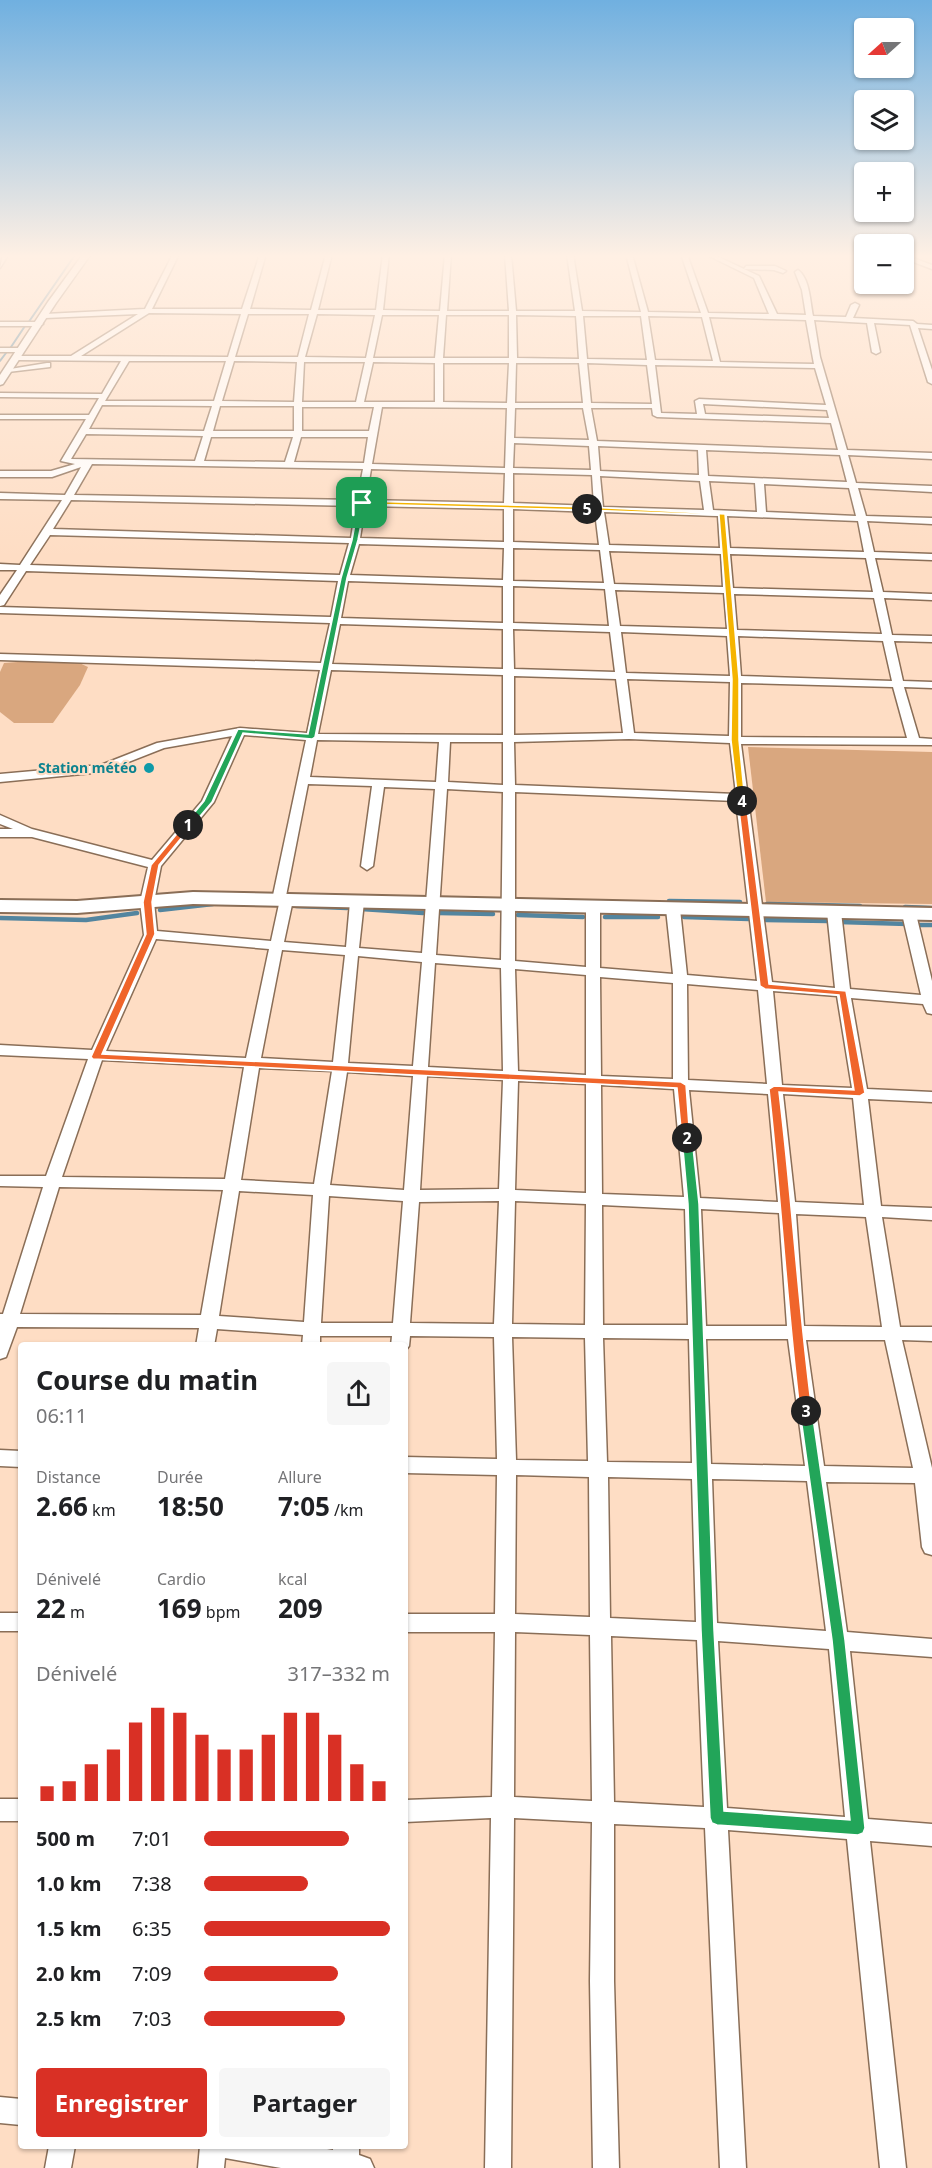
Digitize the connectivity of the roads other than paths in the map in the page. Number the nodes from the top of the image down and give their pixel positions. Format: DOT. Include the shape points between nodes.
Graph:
graph roads {
  1 [pos="17,355"];
  2 [pos="34,355"];
  3 [pos="76,355"];
  4 [pos="303,355"];
  5 [pos="370,355"];
  6 [pos="439,355"];
  7 [pos="512,355"];
  8 [pos="583,355"];
  9 [pos="649,355"];
  10 [pos="715,355"];
  11 [pos="817,355"];
  12 [pos="923,355"];
  13 [pos="71,358"];
  14 [pos="127,358"];
  15 [pos="232,358"];
  16 [pos="302,359"];
  17 [pos="369,360"];
  18 [pos="439,361"];
  19 [pos="512,361"];
  20 [pos="583,361"];
  21 [pos="649,362"];
  22 [pos="717,363"];
  23 [pos="819,366"];
  24 [pos="3,376"];
  25 [pos="932,382"];
  26 [pos="0,395"];
  27 [pos="101,400"];
  28 [pos="216,403"];
  29 [pos="298,404"];
  30 [pos="360,404"];
  31 [pos="378,405"];
  32 [pos="439,405"];
  33 [pos="510,406"];
  34 [pos="587,406"];
  35 [pos="656,406"];
  36 [pos="829,408"];
  37 [pos="701,416"];
  38 [pos="0,417"];
  39 [pos="90,417"];
  40 [pos="834,421"];
  41 [pos="83,431"];
  42 [pos="207,434"];
  43 [pos="298,434"];
  44 [pos="372,434"];
  45 [pos="510,440"];
  46 [pos="593,441"];
  47 [pos="702,447"];
  48 [pos="845,454"];
  49 [pos="932,456"];
  50 [pos="89,462"];
  51 [pos="199,463"];
  52 [pos="289,464"];
  53 [pos="366,466"];
  54 [pos="509,470"];
  55 [pos="596,472"];
  56 [pos="0,474"];
  57 [pos="704,477"];
  58 [pos="759,480"];
  59 [pos="852,485"];
  60 [pos="932,489"];
  61 [pos="0,496"];
  62 [pos="68,497"];
  63 [pos="362,503"];
  64 [pos="509,506"];
  65 [pos="599,509"];
  66 [pos="716,514"];
  67 [pos="762,515"];
  68 [pos="862,519"];
  69 [pos="932,521"];
  70 [pos="47,532"];
  71 [pos="355,540"];
  72 [pos="509,544"];
  73 [pos="604,547"];
  74 [pos="725,550"];
  75 [pos="870,555"];
  76 [pos="932,556"];
  77 [pos="0,567"];
  78 [pos="24,567"];
  79 [pos="344,578"];
  80 [pos="509,583"];
  81 [pos="609,586"];
  82 [pos="728,590"];
  83 [pos="878,595"];
  84 [pos="932,597"];
  85 [pos="0,603"];
  86 [pos="0,610"];
  87 [pos="335,621"];
  88 [pos="509,626"];
  89 [pos="615,629"];
  90 [pos="732,633"];
  91 [pos="887,637"];
  92 [pos="932,639"];
  93 [pos="0,657"];
  94 [pos="326,666"];
  95 [pos="509,671"];
  96 [pos="621,675"];
  97 [pos="736,679"];
  98 [pos="898,684"];
  99 [pos="932,685"];
  100 [pos="240,730"];
  101 [pos="629,736"];
  102 [pos="312,737"];
  103 [pos="445,738"];
  104 [pos="508,739"];
  105 [pos="735,740"];
  106 [pos="914,742"];
  107 [pos="932,742"];
  108 [pos="0,778"];
  109 [pos="303,780"];
  110 [pos="378,784"];
  111 [pos="441,786"];
  112 [pos="509,789"];
  113 [pos="742,798"];
  114 [pos="0,819"];
  115 [pos="0,833"];
  116 [pos="32,833"];
  117 [pos="155,865"];
  118 [pos="367,866"];
  119 [pos="283,900"];
  120 [pos="147,902"];
  121 [pos="357,902"];
  122 [pos="432,904"];
  123 [pos="510,905"];
  124 [pos="0,906"];
  125 [pos="593,907"];
  126 [pos="673,909"];
  127 [pos="756,911"];
  128 [pos="834,912"];
  129 [pos="909,914"];
  130 [pos="932,914"];
  131 [pos="151,934"];
  132 [pos="278,945"];
  133 [pos="354,952"];
  134 [pos="429,958"];
  135 [pos="508,964"];
  136 [pos="593,972"];
  137 [pos="680,979"];
  138 [pos="765,986"];
  139 [pos="843,993"];
  140 [pos="931,1004"];
  141 [pos="0,1050"];
  142 [pos="96,1057"];
  143 [pos="252,1064"];
  144 [pos="340,1068"];
  145 [pos="418,1072"];
  146 [pos="511,1076"];
  147 [pos="592,1080"];
  148 [pos="681,1085"];
  149 [pos="774,1089"];
  150 [pos="860,1093"];
  151 [pos="932,1096"];
  152 [pos="0,1181"];
  153 [pos="52,1183"];
  154 [pos="232,1185"];
  155 [pos="321,1192"];
  156 [pos="505,1195"];
  157 [pos="412,1196"];
  158 [pos="594,1199"];
  159 [pos="693,1204"];
  160 [pos="787,1207"];
  161 [pos="873,1211"];
  162 [pos="932,1214"];
  163 [pos="5,1320"];
  164 [pos="209,1322"];
  165 [pos="502,1330"];
  166 [pos="594,1331"];
  167 [pos="699,1332"];
  168 [pos="796,1333"];
  169 [pos="892,1334"];
  170 [pos="932,1334"];
  171 [pos="312,1337"];
  172 [pos="400,1337"];
  173 [pos="206,1342"];
  174 [pos="0,1352"];
  175 [pos="0,1458"];
  176 [pos="18,1459"];
  177 [pos="408,1465"];
  178 [pos="507,1467"];
  179 [pos="598,1469"];
  180 [pos="704,1471"];
  181 [pos="814,1474"];
  182 [pos="928,1476"];
  183 [pos="932,1547"];
  184 [pos="0,1622"];
  185 [pos="18,1622"];
  186 [pos="408,1623"];
  187 [pos="503,1623"];
  188 [pos="600,1626"];
  189 [pos="707,1630"];
  190 [pos="838,1640"];
  191 [pos="932,1648"];
  192 [pos="502,1807"];
  193 [pos="0,1810"];
  194 [pos="18,1810"];
  195 [pos="408,1810"];
  196 [pos="603,1812"];
  197 [pos="717,1818"];
  198 [pos="858,1828"];
  199 [pos="932,1835"];
  200 [pos="0,2110"];
  201 [pos="18,2112"];
  202 [pos="61,2149"];
  203 [pos="213,2149"];
  204 [pos="249,2149"];
  205 [pos="349,2162"];
  206 [pos="58,2168"];
  207 [pos="211,2168"];
  208 [pos="498,2168"];
  209 [pos="606,2168"];
  210 [pos="733,2168"];
  211 [pos="893,2168"];
  1 -- 24 [label="street"];
  2 -- 13 [label="street"];
  3 -- 13 [label="street"];
  4 -- 16 [label="street"];
  5 -- 17 [label="street"];
  6 -- 18 [label="street"];
  7 -- 19 [label="street"];
  8 -- 20 [label="street"];
  9 -- 21 [label="street"];
  10 -- 22 [label="street"];
  11 -- 23 [label="street"];
  12 -- 25 [label="street"];
  13 -- 14 [label="street"];
  13 -- 24 [label="street"];
  14 -- 15 [label="street"];
  14 -- 27 [label="street"];
  15 -- 16 [label="street"];
  15 -- 28 [label="street"];
  16 -- 17 [label="street"];
  16 -- 29 [label="street"];
  17 -- 18 [label="street"];
  17 -- 30 [label="street"];
  18 -- 19 [label="street"];
  18 -- 32 [label="street"];
  19 -- 20 [label="street"];
  19 -- 33 [label="street"];
  20 -- 21 [label="street"];
  20 -- 34 [label="street"];
  21 -- 22 [label="street"];
  21 -- 35 [label="street"];
  22 -- 23 [label="street"];
  23 -- 36 [label="street"];
  26 -- 27 [label="street"];
  27 -- 28 [label="street"];
  27 -- 39 [label="street"];
  28 -- 29 [label="street"];
  28 -- 42 [label="street"];
  29 -- 30 [label="street"];
  29 -- 43 [label="street"];
  30 -- 31 [label="street"];
  31 -- 32 [label="street"];
  31 -- 44 [label="street"];
  32 -- 33 [label="street"];
  33 -- 34 [label="street"];
  33 -- 45 [label="street"];
  34 -- 35 [label="street"];
  34 -- 46 [label="street"];
  35 -- 37 [label="street" via="657,414"];
  36 -- 37 [label="street" via="699,401"];
  36 -- 40 [label="street"];
  37 -- 40 [label="street"];
  38 -- 39 [label="street"];
  39 -- 41 [label="street"];
  40 -- 48 [label="street"];
  41 -- 42 [label="street"];
  41 -- 50 [label="street" via="65,461"];
  42 -- 43 [label="street"];
  42 -- 51 [label="street"];
  43 -- 44 [label="street"];
  43 -- 52 [label="street"];
  44 -- 53 [label="street"];
  45 -- 46 [label="street"];
  45 -- 54 [label="street"];
  46 -- 47 [label="street"];
  46 -- 55 [label="street"];
  47 -- 48 [label="street"];
  47 -- 57 [label="street"];
  48 -- 49 [label="street"];
  48 -- 59 [label="street"];
  50 -- 51 [label="street"];
  50 -- 56 [label="street" via="52,474"];
  50 -- 62 [label="street"];
  51 -- 52 [label="street"];
  52 -- 53 [label="street"];
  53 -- 54 [label="street"];
  53 -- 63 [label="street"];
  54 -- 55 [label="street"];
  54 -- 64 [label="street"];
  55 -- 57 [label="street"];
  55 -- 65 [label="street"];
  57 -- 58 [label="street"];
  57 -- 66 [label="street"];
  58 -- 59 [label="street"];
  58 -- 67 [label="street"];
  59 -- 60 [label="street"];
  59 -- 68 [label="street"];
  61 -- 62 [label="street"];
  62 -- 63 [label="street"];
  62 -- 70 [label="street"];
  63 -- 64 [label="street"];
  63 -- 71 [label="street"];
  64 -- 65 [label="street"];
  64 -- 72 [label="street"];
  65 -- 66 [label="street"];
  65 -- 73 [label="street"];
  66 -- 67 [label="street"];
  66 -- 74 [label="street"];
  67 -- 68 [label="street"];
  68 -- 69 [label="street"];
  68 -- 75 [label="street"];
  70 -- 71 [label="street"];
  70 -- 78 [label="street"];
  71 -- 72 [label="street"];
  71 -- 79 [label="street"];
  72 -- 73 [label="street"];
  72 -- 80 [label="street"];
  73 -- 74 [label="street"];
  73 -- 81 [label="street"];
  74 -- 75 [label="street"];
  74 -- 82 [label="street"];
  75 -- 76 [label="street"];
  75 -- 83 [label="street"];
  77 -- 78 [label="street"];
  78 -- 79 [label="street"];
  78 -- 85 [label="street"];
  79 -- 80 [label="street"];
  79 -- 87 [label="street"];
  80 -- 81 [label="street"];
  80 -- 88 [label="street"];
  81 -- 82 [label="street"];
  81 -- 89 [label="street"];
  82 -- 83 [label="street"];
  82 -- 90 [label="street"];
  83 -- 84 [label="street"];
  83 -- 91 [label="street"];
  86 -- 87 [label="street"];
  87 -- 88 [label="street"];
  87 -- 94 [label="street"];
  88 -- 89 [label="street"];
  88 -- 95 [label="street"];
  89 -- 90 [label="street"];
  89 -- 96 [label="street"];
  90 -- 91 [label="street"];
  90 -- 97 [label="street"];
  91 -- 92 [label="street"];
  91 -- 98 [label="street"];
  93 -- 94 [label="street"];
  94 -- 95 [label="street"];
  94 -- 102 [label="street"];
  95 -- 96 [label="street"];
  95 -- 104 [label="street"];
  96 -- 97 [label="street"];
  96 -- 101 [label="street"];
  97 -- 98 [label="street"];
  97 -- 105 [label="street"];
  98 -- 99 [label="street"];
  98 -- 106 [label="street"];
  100 -- 102 [label="street"];
  100 -- 108 [label="street" via="161,744 103,768"];
  100 -- 117 [label="street" via="208,802"];
  101 -- 104 [label="street"];
  101 -- 105 [label="street"];
  102 -- 103 [label="street"];
  102 -- 109 [label="street"];
  103 -- 104 [label="street"];
  103 -- 111 [label="street"];
  104 -- 112 [label="street"];
  105 -- 106 [label="street"];
  105 -- 113 [label="street"];
  106 -- 107 [label="street"];
  109 -- 110 [label="street"];
  109 -- 119 [label="street"];
  110 -- 111 [label="street"];
  110 -- 118 [label="street"];
  111 -- 112 [label="street"];
  111 -- 122 [label="street"];
  112 -- 113 [label="street"];
  112 -- 123 [label="street"];
  113 -- 127 [label="street"];
  114 -- 116 [label="street"];
  115 -- 116 [label="street"];
  116 -- 117 [label="street"];
  117 -- 120 [label="street"];
  119 -- 120 [label="main road" via="193,898"];
  119 -- 121 [label="main road"];
  119 -- 132 [label="street"];
  120 -- 124 [label="main road" via="77,907"];
  120 -- 131 [label="street"];
  121 -- 122 [label="main road"];
  121 -- 133 [label="street"];
  122 -- 123 [label="main road"];
  122 -- 134 [label="street"];
  123 -- 125 [label="main road"];
  123 -- 135 [label="street"];
  125 -- 126 [label="main road"];
  125 -- 136 [label="street"];
  126 -- 127 [label="main road"];
  126 -- 137 [label="street"];
  127 -- 128 [label="main road"];
  127 -- 138 [label="street"];
  128 -- 129 [label="main road"];
  128 -- 139 [label="street"];
  129 -- 130 [label="main road"];
  129 -- 140 [label="street"];
  131 -- 132 [label="street"];
  131 -- 142 [label="street"];
  132 -- 133 [label="street"];
  132 -- 143 [label="street"];
  133 -- 134 [label="street"];
  133 -- 144 [label="street"];
  134 -- 135 [label="street"];
  134 -- 145 [label="street"];
  135 -- 136 [label="street"];
  135 -- 146 [label="street"];
  136 -- 137 [label="street"];
  136 -- 147 [label="street"];
  137 -- 138 [label="street"];
  137 -- 148 [label="street"];
  138 -- 139 [label="street"];
  138 -- 149 [label="street"];
  139 -- 140 [label="street"];
  139 -- 150 [label="street"];
  141 -- 142 [label="street"];
  142 -- 143 [label="street"];
  142 -- 153 [label="street"];
  143 -- 144 [label="street"];
  143 -- 154 [label="street"];
  144 -- 145 [label="street"];
  144 -- 155 [label="street"];
  145 -- 146 [label="street"];
  145 -- 157 [label="street"];
  146 -- 147 [label="street"];
  146 -- 156 [label="street"];
  147 -- 148 [label="street"];
  147 -- 158 [label="street"];
  148 -- 149 [label="street"];
  148 -- 159 [label="street"];
  149 -- 150 [label="street"];
  149 -- 160 [label="street"];
  150 -- 151 [label="street"];
  150 -- 161 [label="street"];
  152 -- 153 [label="street"];
  153 -- 154 [label="street"];
  153 -- 163 [label="street"];
  154 -- 155 [label="street"];
  154 -- 164 [label="street"];
  155 -- 157 [label="street"];
  155 -- 171 [label="street"];
  156 -- 157 [label="street"];
  156 -- 158 [label="street"];
  156 -- 165 [label="street"];
  157 -- 172 [label="street"];
  158 -- 159 [label="street"];
  158 -- 166 [label="street"];
  159 -- 160 [label="street"];
  159 -- 167 [label="street"];
  160 -- 161 [label="street"];
  160 -- 168 [label="street"];
  161 -- 162 [label="street"];
  161 -- 169 [label="street"];
  163 -- 164 [label="street"];
  163 -- 174 [label="street"];
  164 -- 171 [label="street"];
  164 -- 173 [label="street"];
  165 -- 166 [label="street"];
  165 -- 172 [label="street"];
  165 -- 178 [label="street"];
  166 -- 167 [label="street"];
  166 -- 179 [label="street"];
  167 -- 168 [label="street"];
  167 -- 180 [label="street"];
  168 -- 169 [label="street"];
  168 -- 181 [label="street"];
  169 -- 170 [label="street"];
  169 -- 182 [label="street"];
  171 -- 172 [label="street"];
  175 -- 176 [label="street"];
  177 -- 178 [label="street"];
  178 -- 179 [label="street"];
  178 -- 187 [label="street"];
  179 -- 180 [label="street"];
  179 -- 188 [label="street"];
  180 -- 181 [label="street"];
  180 -- 189 [label="street"];
  181 -- 182 [label="street"];
  181 -- 190 [label="street"];
  182 -- 183 [label="street"];
  184 -- 185 [label="street"];
  186 -- 187 [label="street"];
  187 -- 188 [label="street"];
  187 -- 192 [label="street"];
  188 -- 189 [label="street"];
  188 -- 196 [label="street"];
  189 -- 190 [label="street"];
  189 -- 197 [label="street"];
  190 -- 191 [label="street"];
  190 -- 198 [label="street"];
  192 -- 195 [label="street"];
  192 -- 196 [label="street"];
  192 -- 208 [label="street"];
  193 -- 194 [label="street"];
  196 -- 197 [label="street"];
  196 -- 209 [label="street"];
  197 -- 198 [label="street"];
  197 -- 210 [label="street"];
  198 -- 199 [label="street"];
  198 -- 211 [label="street"];
  200 -- 201 [label="street"];
  202 -- 206 [label="street"];
  203 -- 207 [label="street"];
  204 -- 205 [label="street"];
}
